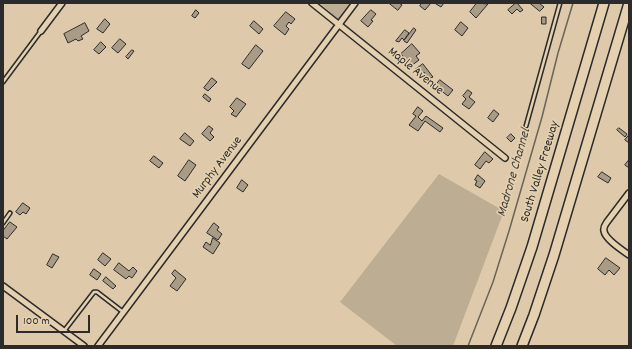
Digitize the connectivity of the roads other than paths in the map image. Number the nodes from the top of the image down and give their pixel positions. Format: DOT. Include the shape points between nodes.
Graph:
graph roads {
  1 [pos="62,3"];
  2 [pos="312,3"];
  3 [pos="355,3"];
  4 [pos="560,3"];
  5 [pos="604,3"];
  6 [pos="629,3"];
  7 [pos="339,24"];
  8 [pos="41,31"];
  9 [pos="3,82"];
  10 [pos="526,126"];
  11 [pos="505,158"];
  12 [pos="629,193"];
  13 [pos="10,213"];
  14 [pos="3,223"];
  15 [pos="629,255"];
  16 [pos="3,286"];
  17 [pos="124,313"];
  18 [pos="64,331"];
  19 [pos="84,346"];
  20 [pos="98,346"];
  21 [pos="496,346"];
  22 [pos="522,346"];
  1 -- 8 [label="street"];
  2 -- 7 [label="street, Maple Avenue"];
  3 -- 7 [label="street, Murphy Avenue"];
  4 -- 10 [label="lane"];
  5 -- 21 [label="highway, South Valley Freeway" via="532,247"];
  6 -- 22 [label="highway" via="554,255"];
  7 -- 11 [label="street, Maple Avenue"];
  7 -- 17 [label="street, Murphy Avenue"];
  8 -- 9 [label="lane"];
  12 -- 15 [label="street" via="604,227 606,236"];
  13 -- 14 [label="lane"];
  16 -- 18 [label="street"];
  17 -- 18 [label="lane" via="94,292"];
  17 -- 20 [label="street, Murphy Avenue"];
  18 -- 19 [label="street"];
}
